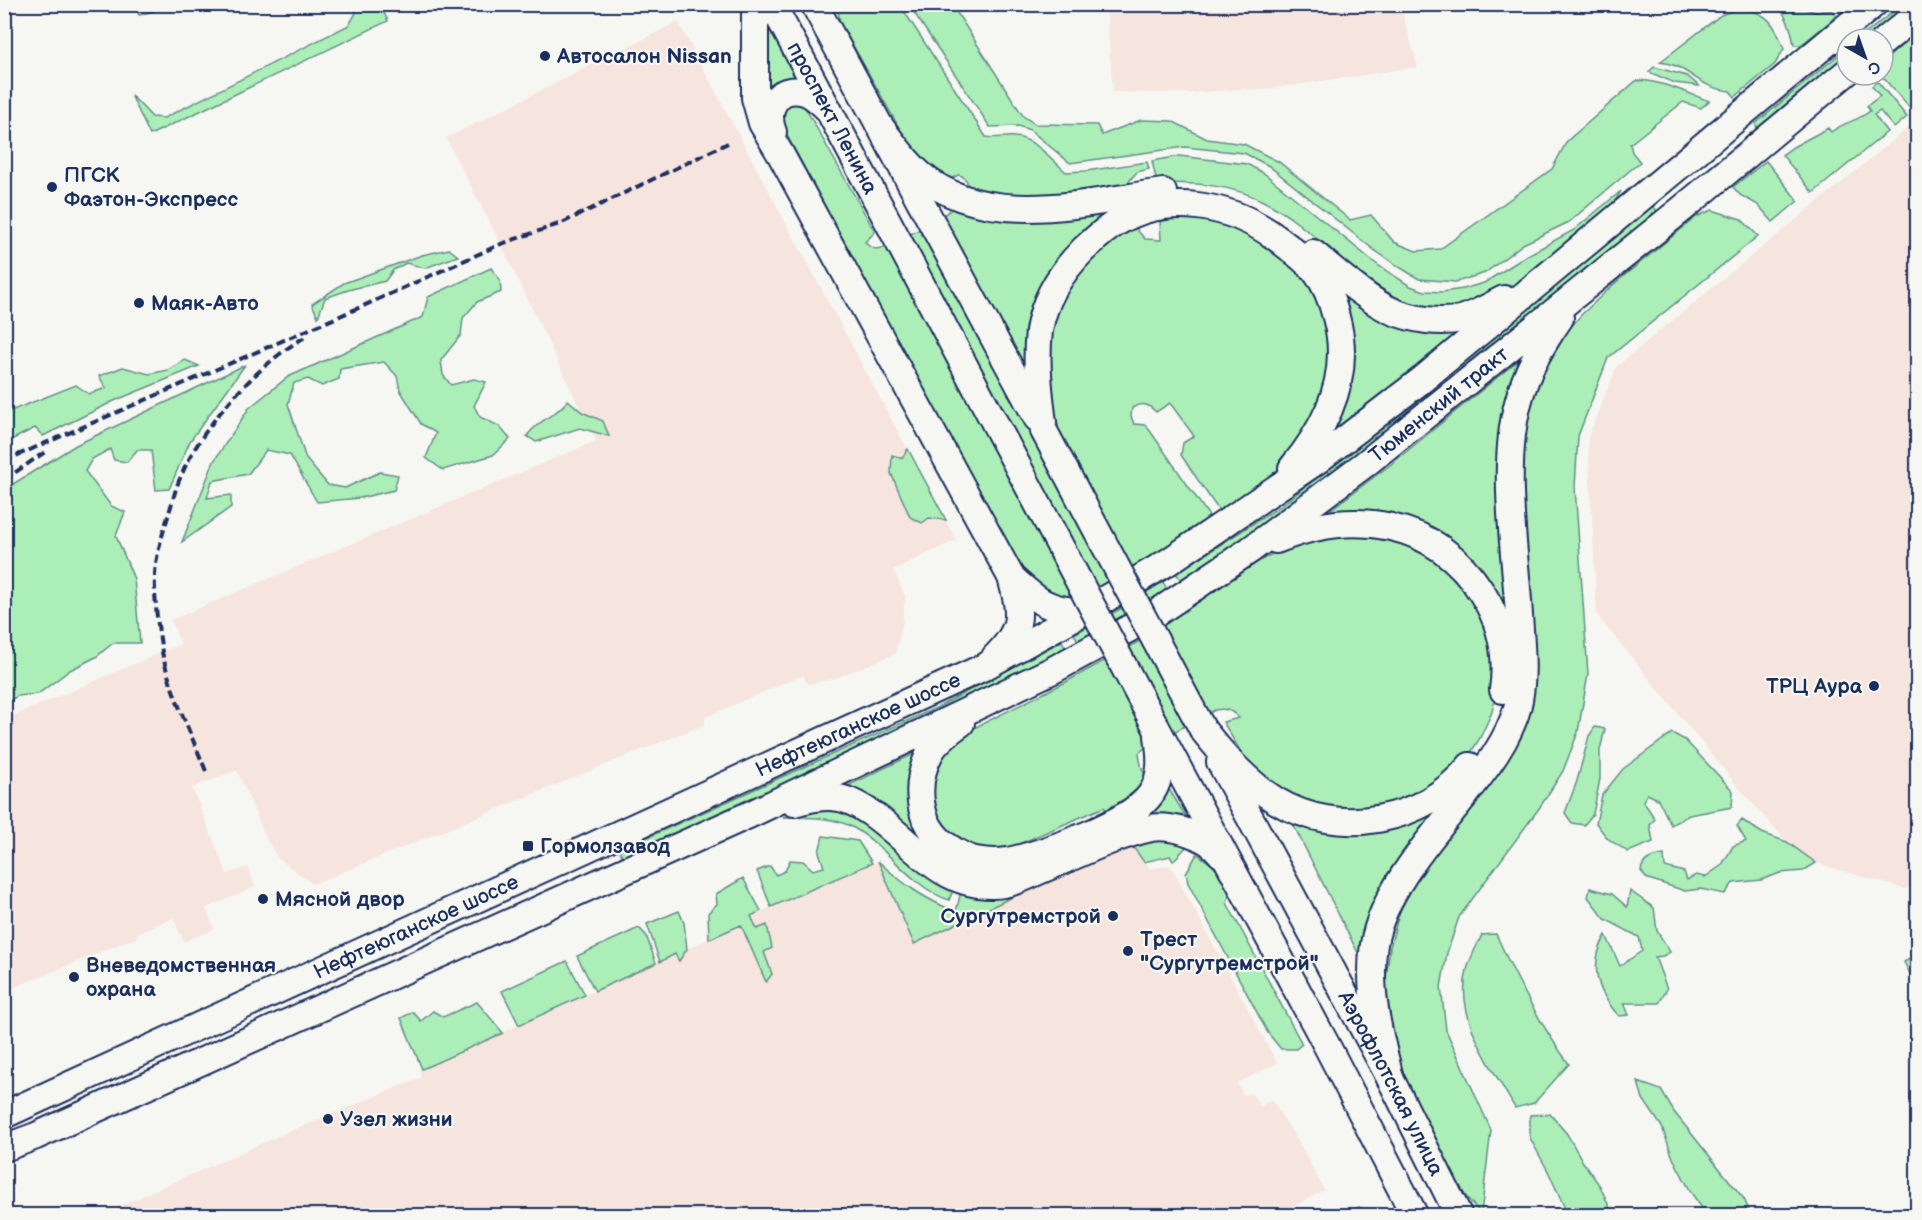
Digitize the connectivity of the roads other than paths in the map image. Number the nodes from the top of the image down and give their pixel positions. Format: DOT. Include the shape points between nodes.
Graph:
graph roads {
  1 [pos="755,4"];
  2 [pos="772,4"];
  3 [pos="814,4"];
  4 [pos="1874,4"];
  5 [pos="1917,13"];
  6 [pos="1895,32"];
  7 [pos="1835,82"];
  8 [pos="828,109"];
  9 [pos="879,125"];
  10 [pos="781,155"];
  11 [pos="1157,200"];
  12 [pos="1591,282"];
  13 [pos="1536,284"];
  14 [pos="1044,431"];
  15 [pos="1240,514"];
  16 [pos="1250,550"];
  17 [pos="1011,577"];
  18 [pos="1085,611"];
  19 [pos="984,667"];
  20 [pos="1000,696"];
  21 [pos="1156,727"];
  22 [pos="1203,730"];
  23 [pos="1164,751"];
  24 [pos="753,813"];
  25 [pos="1240,881"];
  26 [pos="1390,1078"];
  27 [pos="4,1115"];
  28 [pos="4,1148"];
  29 [pos="1414,1215"];
  30 [pos="1459,1215"];
  1 -- 10 [label="main road" via="756,98 762,123"];
  2 -- 8 [label="main road, проспект Ленина"];
  3 -- 9 [label="main road, проспект Ленина"];
  4 -- 13 [label="main road, Тюменский тракт"];
  5 -- 6 [label="main road"];
  7 -- 12 [label="main road, Тюменский тракт"];
  8 -- 10 [label="main road" via="806,92 791,91 778,96 770,107 770,123"];
  8 -- 21 [label="main road, проспект Ленина, bridge"];
  9 -- 11 [label="main road" via="922,176 946,191 976,201 1021,209"];
  9 -- 14 [label="main road, проспект Ленина"];
  10 -- 17 [label="main road"];
  11 -- 13 [label="main road" via="1185,190 1244,201 1376,301 1413,318 1461,319"];
  11 -- 14 [label="main road" via="1116,223 1082,252 1061,275 1047,303 1039,330 1037,368"];
  11 -- 15 [label="main road" via="1212,208 1268,232 1316,273 1338,322 1342,350 1339,384 1327,416 1288,474"];
  12 -- 16 [label="main road, Тюменский тракт" via="1374,457"];
  12 -- 26 [label="main road" via="1539,349 1518,401 1513,428 1511,488 1522,658 1516,712 1495,756 1407,872 1383,916 1375,942 1372,974 1376,1025"];
  13 -- 15 [label="main road, Тюменский тракт" via="1423,379"];
  14 -- 22 [label="main road, проспект Ленина, bridge"];
  15 -- 18 [label="main road, Тюменский тракт"];
  16 -- 20 [label="main road, Тюменский тракт" via="1134,627"];
  16 -- 22 [label="main road" via="1310,528 1342,523 1385,525 1428,539 1474,580 1497,623 1505,664 1498,717 1479,755 1445,791 1403,813 1358,822 1315,817 1276,800 1238,770"];
  17 -- 18 [label="main road" via="1045,604 1065,611"];
  17 -- 19 [label="main road" via="1018,621 1010,642"];
  18 -- 19 [label="main road, Нефтеюганское шоссе"];
  19 -- 27 [label="main road, Нефтеюганское шоссе"];
  20 -- 23 [label="main road" via="955,727 932,750 921,775 926,821 942,842 973,860 1007,861 1109,824 1150,795 1158,782"];
  20 -- 24 [label="main road, Нефтеюганское шоссе"];
  21 -- 23 [label="main road, Аэрофлотская улица"];
  22 -- 26 [label="main road, Аэрофлотская улица"];
  23 -- 25 [label="main road, Аэрофлотская улица"];
  24 -- 25 [label="main road" via="812,798 839,798 863,808 948,875 971,884 987,885 1017,880 1153,828 1184,831 1205,839 1218,850"];
  24 -- 28 [label="main road, Нефтеюганское шоссе"];
  25 -- 29 [label="main road, Аэрофлотская улица"];
  26 -- 30 [label="main road, Аэрофлотская улица"];
}
